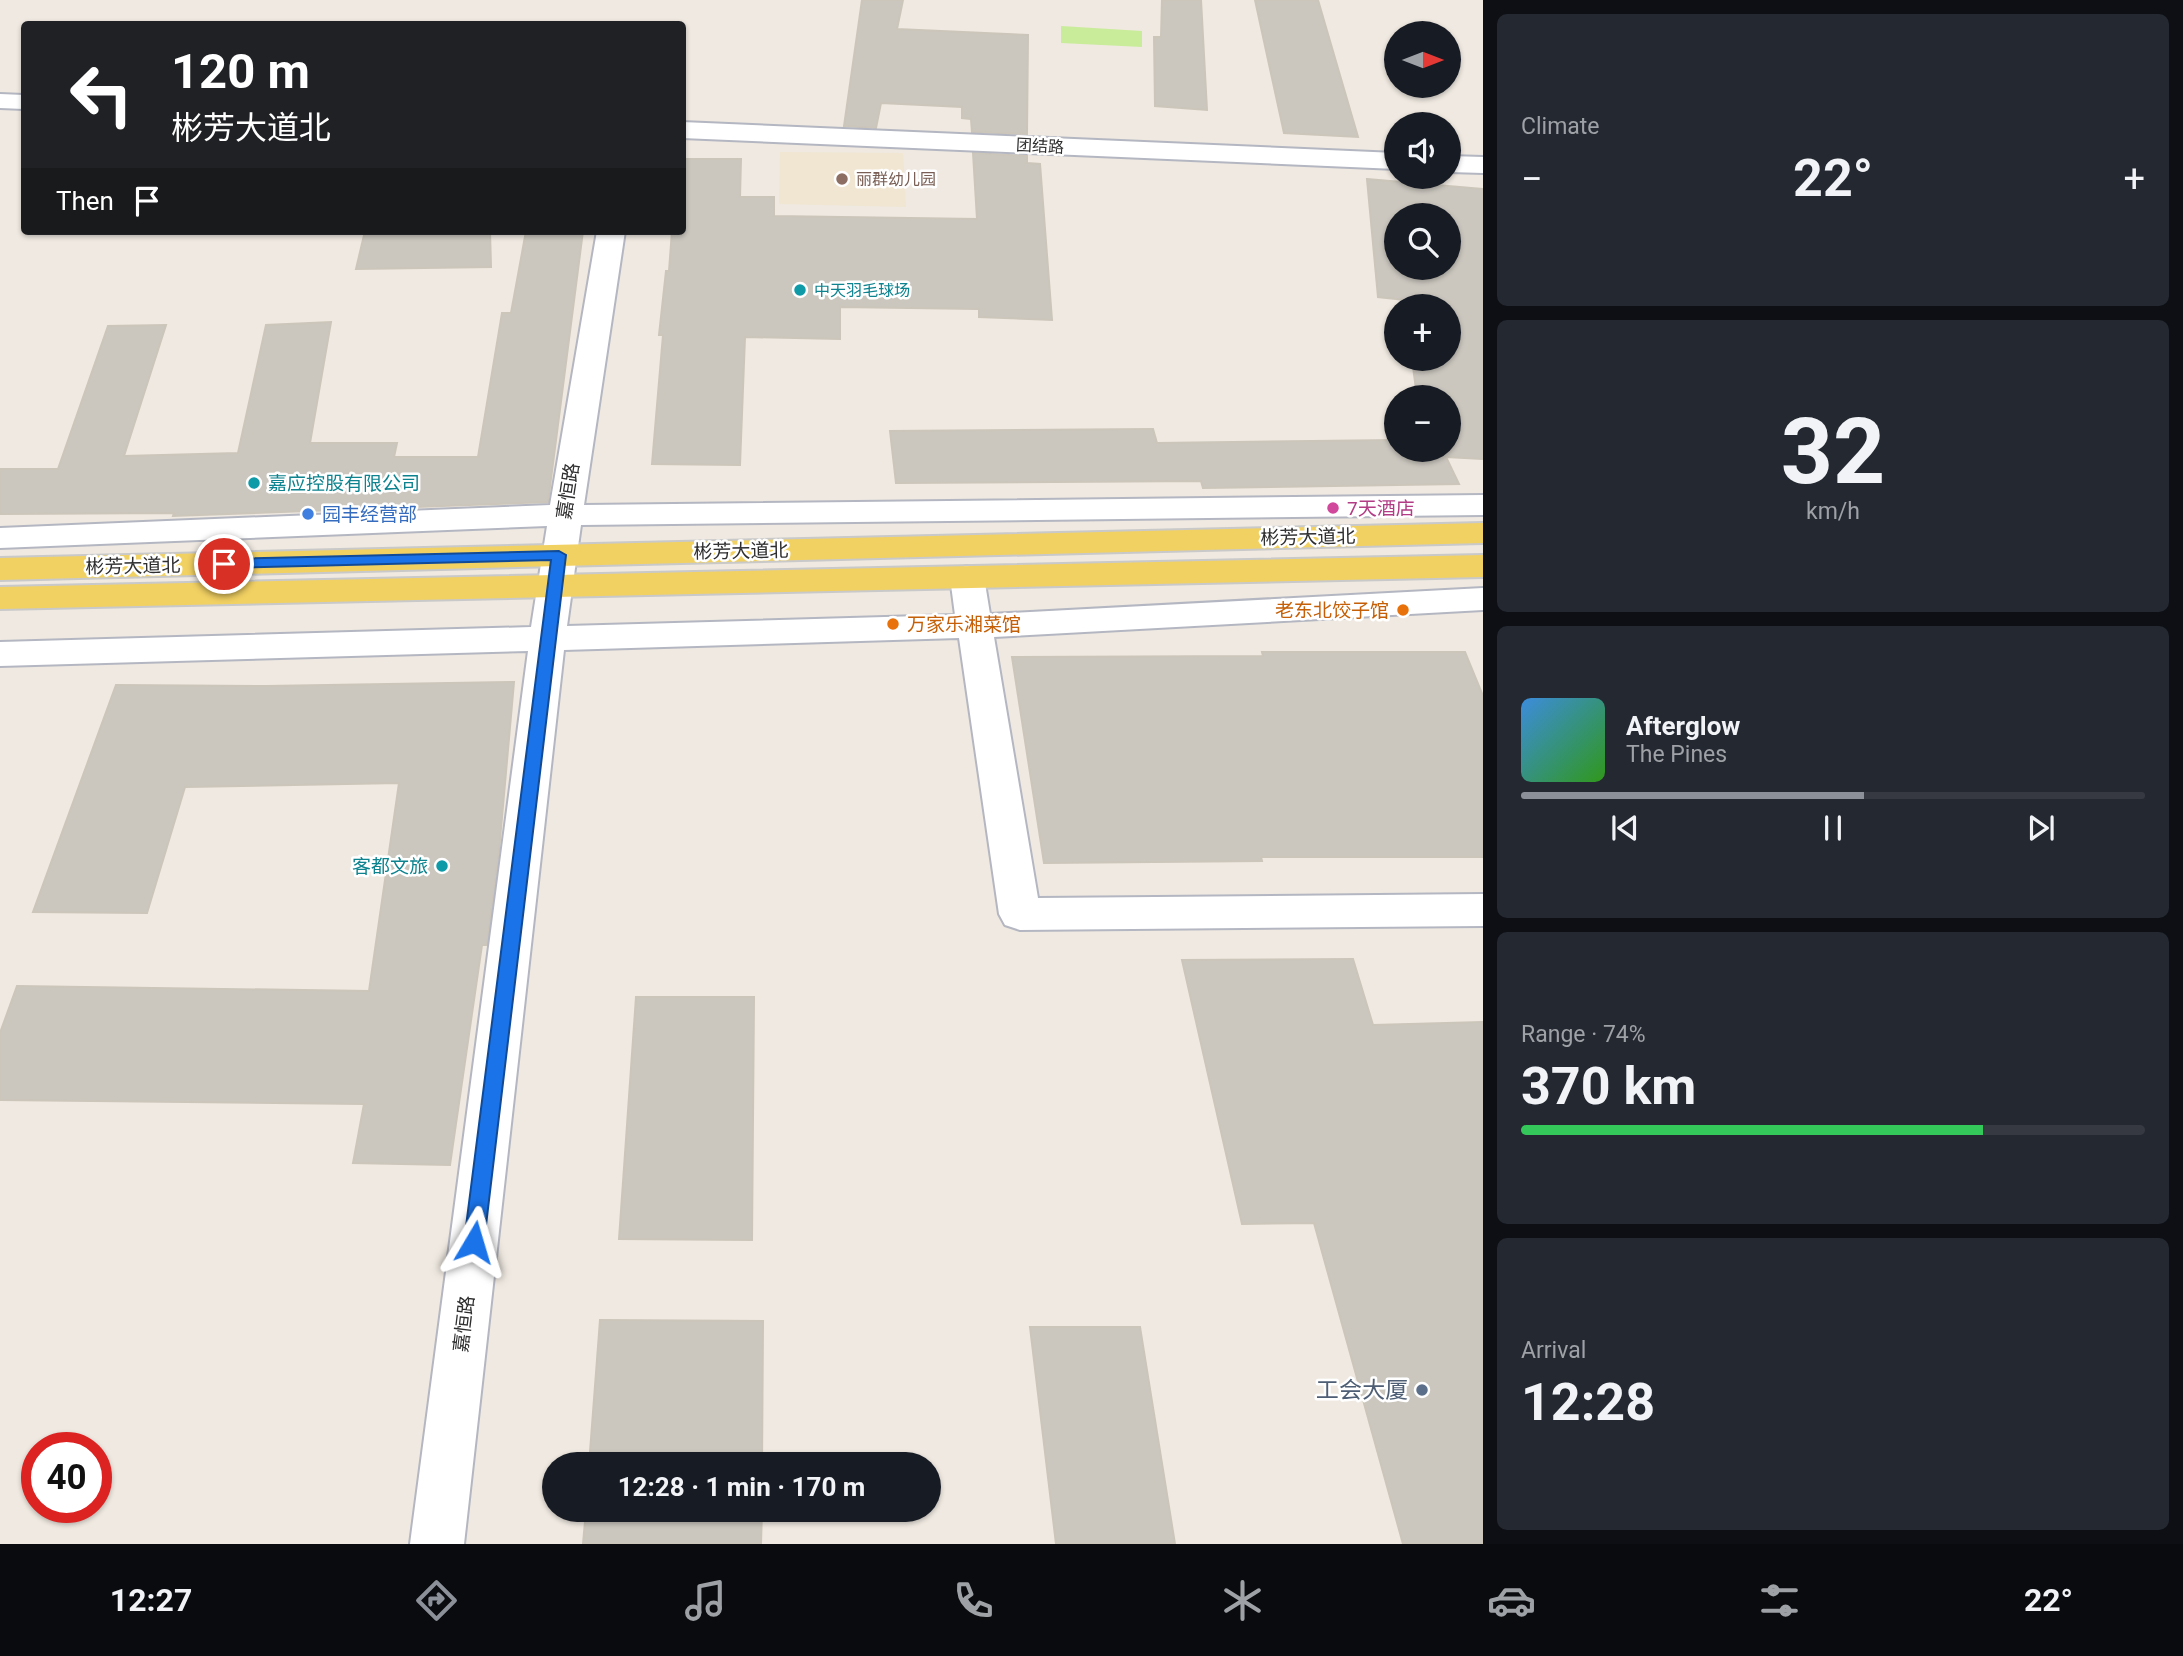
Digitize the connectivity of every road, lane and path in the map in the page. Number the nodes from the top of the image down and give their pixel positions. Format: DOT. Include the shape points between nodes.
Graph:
graph roads {
  1 [pos="0,101"];
  2 [pos="21,102"];
  3 [pos="686,130"];
  4 [pos="1384,161"];
  5 [pos="1461,164"];
  6 [pos="1483,165"];
  7 [pos="610,235"];
  8 [pos="1483,505"];
  9 [pos="564,515"];
  10 [pos="1483,533"];
  11 [pos="0,538"];
  12 [pos="1483,566"];
  13 [pos="0,569"];
  14 [pos="557,571"];
  15 [pos="967,577"];
  16 [pos="0,598"];
  17 [pos="1483,599"];
  18 [pos="977,626"];
  19 [pos="549,638"];
  20 [pos="0,654"];
  21 [pos="1483,910"];
  22 [pos="437,1544"];
  1 -- 2 [label="street"];
  3 -- 4 [label="street, 团结路"];
  5 -- 6 [label="street"];
  7 -- 9 [label="street, 嘉恒路"];
  8 -- 9 [label="street"];
  9 -- 11 [label="street"];
  9 -- 14 [label="street, 嘉恒路"];
  10 -- 14 [label="main road, 彬芳大道北"];
  12 -- 15 [label="main road, 彬芳大道北"];
  13 -- 14 [label="main road, 彬芳大道北"];
  14 -- 15 [label="main road, 彬芳大道北"];
  14 -- 16 [label="main road, 彬芳大道北"];
  14 -- 19 [label="street, 嘉恒路"];
  15 -- 18 [label="street"];
  17 -- 18 [label="street"];
  18 -- 19 [label="street"];
  18 -- 21 [label="street" via="1020,914"];
  19 -- 20 [label="street"];
  19 -- 22 [label="street, 嘉恒路"];
}
